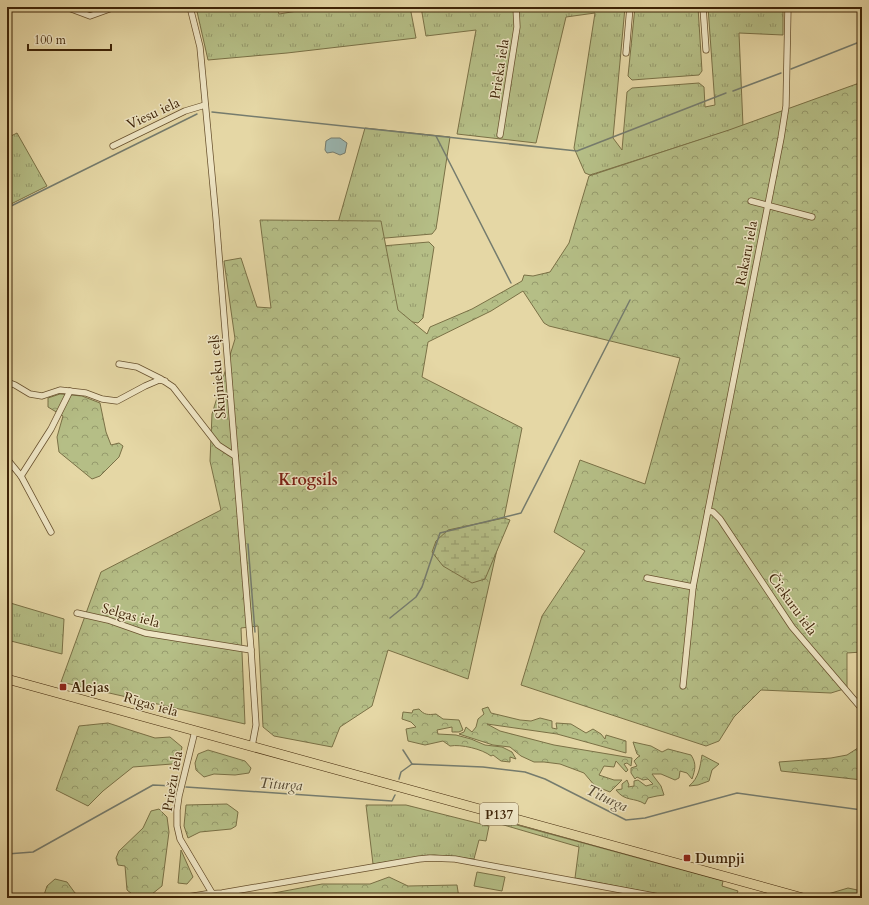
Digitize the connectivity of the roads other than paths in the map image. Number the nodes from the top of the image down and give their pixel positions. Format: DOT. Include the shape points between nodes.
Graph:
graph roads {
  1 [pos="66,7"];
  2 [pos="115,7"];
  3 [pos="190,7"];
  4 [pos="290,7"];
  5 [pos="294,7"];
  6 [pos="516,7"];
  7 [pos="630,7"];
  8 [pos="703,7"];
  9 [pos="788,7"];
  10 [pos="706,50"];
  11 [pos="626,54"];
  12 [pos="205,105"];
  13 [pos="500,135"];
  14 [pos="113,146"];
  15 [pos="751,200"];
  16 [pos="768,205"];
  17 [pos="812,217"];
  18 [pos="119,364"];
  19 [pos="165,381"];
  20 [pos="7,382"];
  21 [pos="70,391"];
  22 [pos="235,456"];
  23 [pos="7,459"];
  24 [pos="21,476"];
  25 [pos="708,511"];
  26 [pos="51,532"];
  27 [pos="646,578"];
  28 [pos="693,587"];
  29 [pos="77,613"];
  30 [pos="251,650"];
  31 [pos="7,679"];
  32 [pos="683,686"];
  33 [pos="862,709"];
  34 [pos="195,731"];
  35 [pos="252,746"];
  36 [pos="214,896"];
  37 [pos="181,898"];
  38 [pos="665,898"];
  39 [pos="803,898"];
  1 -- 2 [label="street" via="90,16"];
  3 -- 12 [label="street, Skujnieku ceļš" via="200,47"];
  4 -- 5 [label="street"];
  6 -- 13 [label="street, Prieka iela" via="517,27"];
  7 -- 11 [label="street"];
  8 -- 10 [label="street"];
  9 -- 16 [label="street, Rakaru iela" via="786,106"];
  12 -- 14 [label="street, Viesu iela" via="185,111"];
  12 -- 22 [label="street, Skujnieku ceļš"];
  15 -- 16 [label="street"];
  16 -- 17 [label="street"];
  16 -- 25 [label="street, Rakaru iela"];
  18 -- 19 [label="street" via="137,367"];
  19 -- 21 [label="street" via="160,380 145,386 117,401"];
  19 -- 22 [label="street" via="173,387 218,445"];
  20 -- 21 [label="street" via="30,394 42,396 60,390"];
  21 -- 24 [label="street" via="51,430"];
  22 -- 30 [label="street, Skujnieku ceļš"];
  23 -- 24 [label="street"];
  24 -- 26 [label="street"];
  25 -- 28 [label="street, Rakaru iela"];
  25 -- 33 [label="street, Čiekuru iela" via="720,519 792,627"];
  27 -- 28 [label="street"];
  28 -- 32 [label="street, Rakaru iela"];
  29 -- 30 [label="street, Selgas iela" via="108,620 145,633"];
  30 -- 35 [label="street, Skujnieku ceļš" via="256,725"];
  31 -- 34 [label="main road, Rīgas iela / P137"];
  34 -- 35 [label="main road, P137"];
  34 -- 36 [label="street, Priežu iela" via="179,796 177,826 180,839"];
  35 -- 39 [label="main road, P137"];
  36 -- 37 [label="street"];
  36 -- 38 [label="street" via="419,859 442,858"];
}
